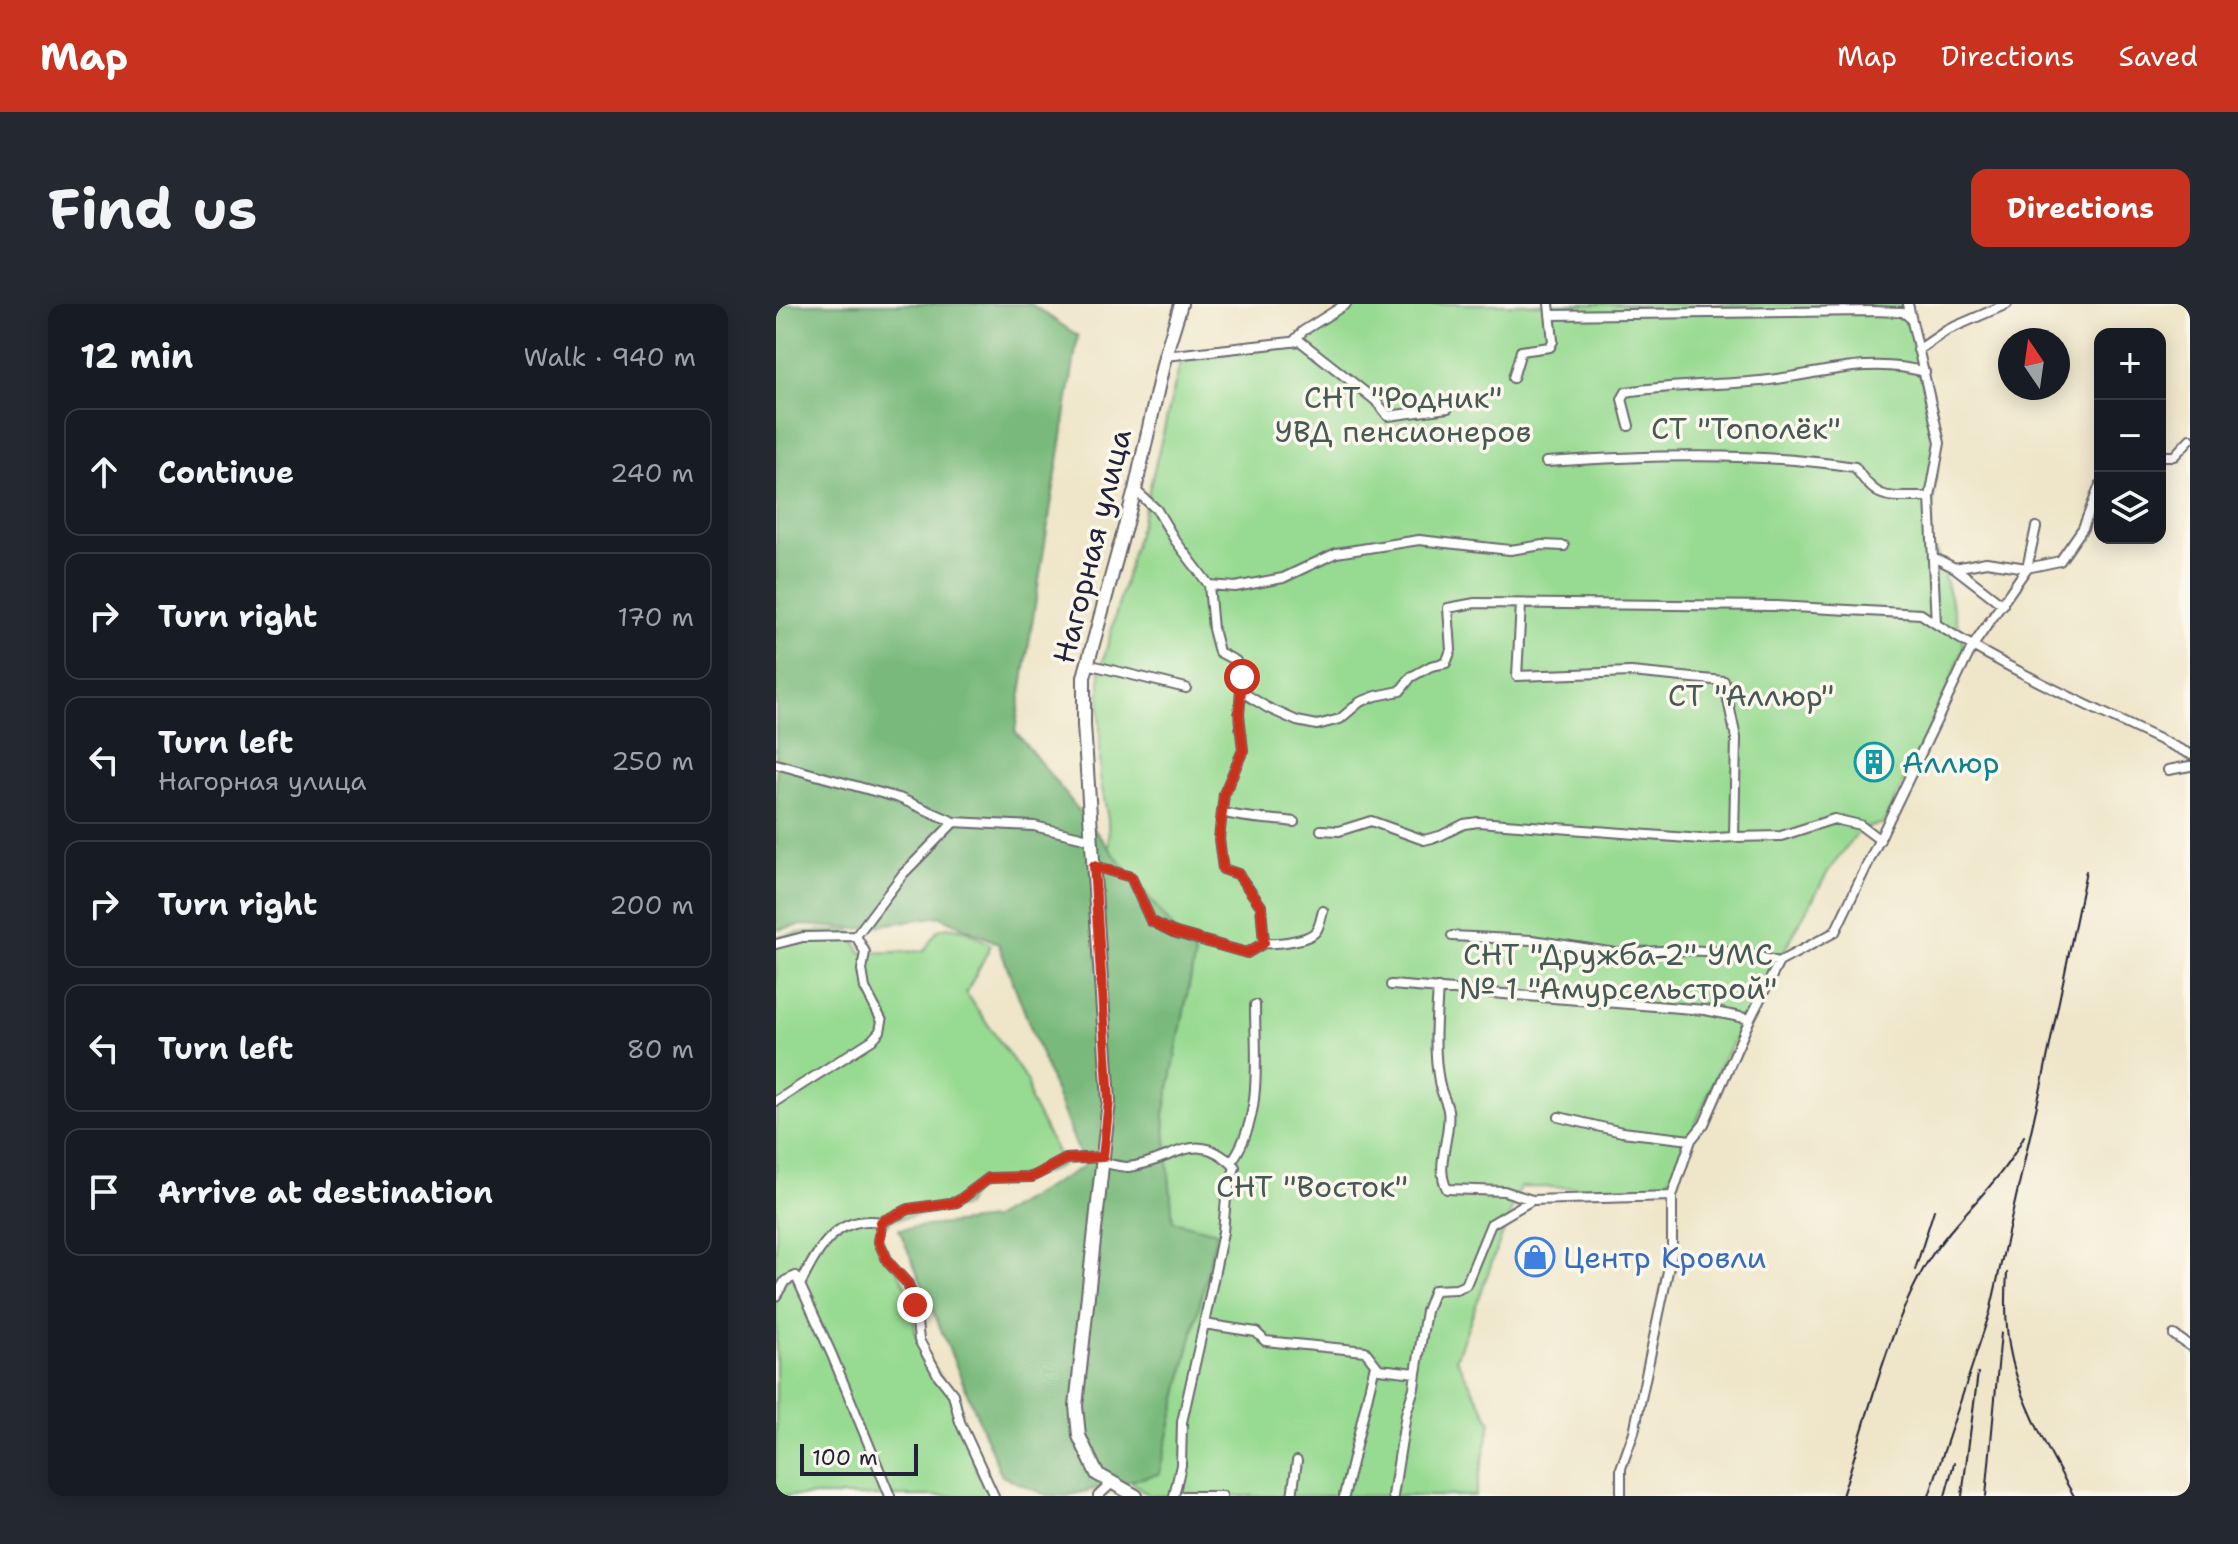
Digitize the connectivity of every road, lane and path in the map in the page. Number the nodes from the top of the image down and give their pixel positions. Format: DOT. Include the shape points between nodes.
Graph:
graph roads {
  1 [pos="1181,304"];
  2 [pos="1346,304"];
  3 [pos="1549,304"];
  4 [pos="1908,304"];
  5 [pos="2007,304"];
  6 [pos="1550,315"];
  7 [pos="1909,317"];
  8 [pos="1293,341"];
  9 [pos="1918,350"];
  10 [pos="1165,356"];
  11 [pos="1925,372"];
  12 [pos="1513,378"];
  13 [pos="1448,408"];
  14 [pos="1629,426"];
  15 [pos="2190,439"];
  16 [pos="2166,456"];
  17 [pos="1546,462"];
  18 [pos="1135,490"];
  19 [pos="1930,497"];
  20 [pos="2094,500"];
  21 [pos="2036,527"];
  22 [pos="1564,546"];
  23 [pos="1933,557"];
  24 [pos="1955,568"];
  25 [pos="2027,568"];
  26 [pos="1209,585"];
  27 [pos="1521,604"];
  28 [pos="2003,605"];
  29 [pos="1936,624"];
  30 [pos="1972,647"];
  31 [pos="1087,664"];
  32 [pos="1186,688"];
  33 [pos="1242,692"];
  34 [pos="2190,754"];
  35 [pos="776,764"];
  36 [pos="2190,766"];
  37 [pos="2168,770"];
  38 [pos="1222,812"];
  39 [pos="954,822"];
  40 [pos="1294,822"];
  41 [pos="1321,830"];
  42 [pos="1734,837"];
  43 [pos="1093,840"];
  44 [pos="1880,840"];
  45 [pos="1094,866"];
  46 [pos="1323,911"];
  47 [pos="856,936"];
  48 [pos="1452,936"];
  49 [pos="1264,943"];
  50 [pos="776,944"];
  51 [pos="1779,962"];
  52 [pos="1391,985"];
  53 [pos="1438,988"];
  54 [pos="1255,1005"];
  55 [pos="1750,1019"];
  56 [pos="776,1101"];
  57 [pos="1559,1117"];
  58 [pos="1691,1140"];
  59 [pos="1103,1160"];
  60 [pos="1228,1160"];
  61 [pos="1672,1196"];
  62 [pos="1532,1200"];
  63 [pos="881,1222"];
  64 [pos="801,1283"];
  65 [pos="776,1296"];
  66 [pos="1204,1324"];
  67 [pos="2174,1335"];
  68 [pos="2190,1346"];
  69 [pos="1375,1365"];
  70 [pos="1416,1373"];
  71 [pos="1297,1461"];
  72 [pos="1112,1483"];
  73 [pos="890,1496"];
  74 [pos="994,1496"];
  75 [pos="1098,1496"];
  76 [pos="1136,1496"];
  77 [pos="1174,1496"];
  78 [pos="1184,1496"];
  79 [pos="1222,1496"];
  80 [pos="1292,1496"];
  81 [pos="1344,1496"];
  82 [pos="1393,1496"];
  83 [pos="1621,1496"];
  1 -- 10 [label="street, Нагорная улица"];
  2 -- 8 [label="street"];
  3 -- 6 [label="street"];
  4 -- 7 [label="street"];
  5 -- 9 [label="street" via="1947,330"];
  6 -- 7 [label="street" via="1869,311 1903,312"];
  6 -- 12 [label="street" via="1550,347 1521,351"];
  7 -- 9 [label="street"];
  8 -- 10 [label="street"];
  8 -- 13 [label="street" via="1320,356 1388,416"];
  9 -- 11 [label="street"];
  10 -- 18 [label="street, Нагорная улица"];
  11 -- 14 [label="street" via="1867,364 1765,380 1626,392 1622,399"];
  11 -- 19 [label="street" via="1940,443"];
  15 -- 16 [label="street" via="2174,456"];
  17 -- 19 [label="street" via="1686,457 1817,462 1855,467 1880,496"];
  18 -- 26 [label="street" via="1157,510"];
  18 -- 31 [label="street, Нагорная улица"];
  19 -- 23 [label="street"];
  20 -- 25 [label="street" via="2060,561"];
  21 -- 25 [label="street"];
  22 -- 26 [label="street" via="1510,550 1419,540 1336,553 1283,578 1235,587"];
  23 -- 24 [label="street"];
  23 -- 29 [label="street"];
  24 -- 25 [label="street" via="1986,562"];
  24 -- 28 [label="street"];
  25 -- 28 [label="street"];
  26 -- 33 [label="street" via="1219,652 1236,661"];
  27 -- 29 [label="street" via="1837,609 1921,614"];
  27 -- 33 [label="street" via="1448,608 1451,650 1446,663 1411,677 1400,691 1360,702 1340,719 1317,725 1297,721"];
  27 -- 42 [label="street" via="1517,676 1631,672 1724,681 1736,738"];
  28 -- 30 [label="street"];
  29 -- 30 [label="street"];
  30 -- 34 [label="street"];
  30 -- 44 [label="street"];
  31 -- 32 [label="street"];
  31 -- 43 [label="street, Нагорная улица" via="1084,725"];
  33 -- 38 [label="street" via="1243,750"];
  35 -- 39 [label="street" via="899,798"];
  36 -- 37 [label="street"];
  38 -- 40 [label="street"];
  38 -- 49 [label="street" via="1223,869 1238,874 1261,906"];
  39 -- 43 [label="street" via="1034,826"];
  39 -- 47 [label="street" via="903,874"];
  41 -- 42 [label="street" via="1339,831 1371,821 1424,840 1478,822"];
  42 -- 44 [label="street" via="1781,836 1834,819 1860,825"];
  43 -- 45 [label="street, Нагорная улица"];
  44 -- 51 [label="street" via="1835,932"];
  45 -- 49 [label="street" via="1131,877 1151,921 1173,932 1247,953"];
  45 -- 59 [label="street, Нагорная улица" via="1109,1101"];
  46 -- 49 [label="street" via="1311,936"];
  47 -- 50 [label="street" via="803,937"];
  47 -- 56 [label="street" via="865,952 865,988 882,1021 880,1031"];
  48 -- 51 [label="street" via="1532,940 1616,953 1745,953"];
  51 -- 55 [label="street"];
  52 -- 53 [label="street"];
  53 -- 55 [label="street" via="1705,1010"];
  53 -- 62 [label="street" via="1435,1056 1448,1111 1443,1182 1447,1189 1504,1191"];
  54 -- 60 [label="street" via="1254,1114 1246,1140"];
  55 -- 58 [label="street" via="1704,1124"];
  57 -- 58 [label="street"];
  58 -- 61 [label="street"];
  59 -- 60 [label="street" via="1125,1167 1200,1145"];
  59 -- 63 [label="street" via="1066,1159 1032,1177 989,1178 957,1202 909,1209"];
  59 -- 72 [label="street, Нагорная улица" via="1076,1406 1079,1436 1097,1474"];
  60 -- 66 [label="street" via="1235,1167"];
  61 -- 62 [label="street"];
  61 -- 83 [label="street" via="1672,1252 1634,1432 1621,1468"];
  62 -- 70 [label="street" via="1491,1224 1466,1285 1434,1290"];
  63 -- 64 [label="street" via="863,1219 834,1233 819,1248"];
  63 -- 74 [label="street" via="879,1242 908,1284 919,1340 953,1394"];
  64 -- 65 [label="street" via="796,1276 785,1281"];
  64 -- 73 [label="street"];
  66 -- 69 [label="street" via="1256,1332 1265,1341 1365,1351"];
  66 -- 77 [label="street" via="1182,1422"];
  67 -- 68 [label="street"];
  69 -- 70 [label="street"];
  69 -- 81 [label="street"];
  70 -- 82 [label="street"];
  71 -- 80 [label="street"];
  72 -- 75 [label="street"];
  72 -- 76 [label="street, Нагорная улица"];
  78 -- 79 [label="street"];
}
